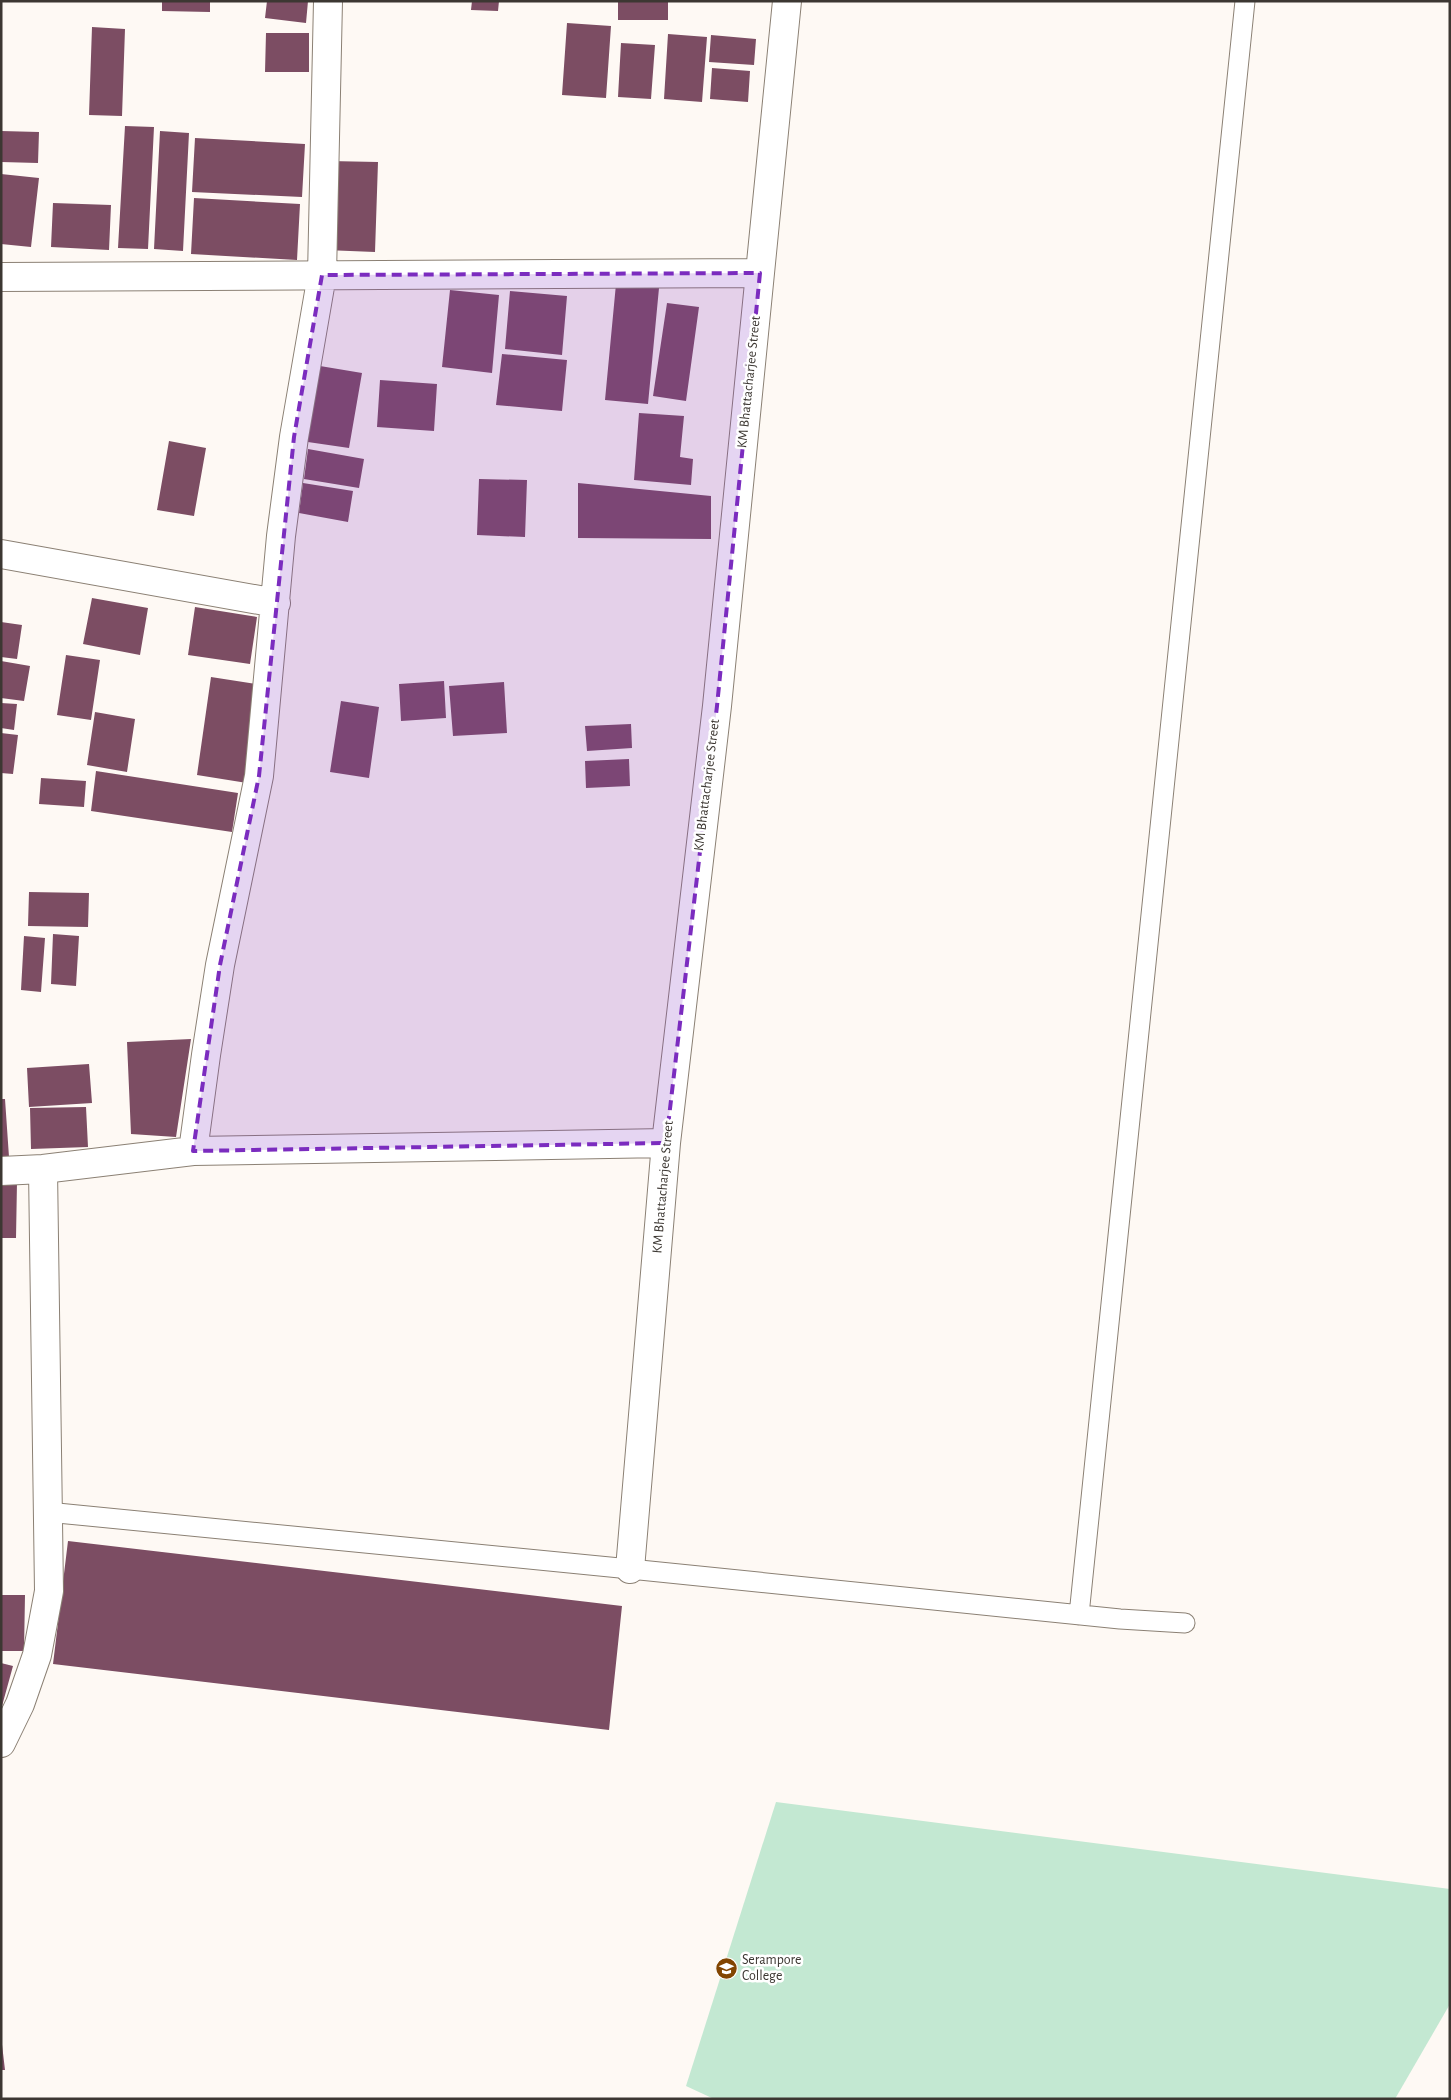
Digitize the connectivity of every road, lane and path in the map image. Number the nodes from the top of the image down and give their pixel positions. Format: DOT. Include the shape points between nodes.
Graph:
graph roads {
  1 [pos="328,1"];
  2 [pos="787,1"];
  3 [pos="1245,1"];
  4 [pos="760,273"];
  5 [pos="322,275"];
  6 [pos="1,278"];
  7 [pos="1,554"];
  8 [pos="276,603"];
  9 [pos="666,1143"];
  10 [pos="193,1151"];
  11 [pos="42,1169"];
  12 [pos="1,1171"];
  13 [pos="47,1512"];
  14 [pos="630,1569"];
  15 [pos="1079,1615"];
  16 [pos="1185,1624"];
  17 [pos="1,1743"];
  1 -- 5 [label="street"];
  2 -- 4 [label="street, KM Bhattacharjee Street"];
  3 -- 15 [label="lane"];
  4 -- 5 [label="street"];
  4 -- 9 [label="street, KM Bhattacharjee Street" via="716,706"];
  5 -- 6 [label="street"];
  5 -- 8 [label="street" via="294,437"];
  7 -- 8 [label="street"];
  8 -- 10 [label="street" via="259,776 220,966"];
  9 -- 10 [label="street"];
  9 -- 14 [label="street, KM Bhattacharjee Street"];
  10 -- 11 [label="street"];
  11 -- 12 [label="street"];
  11 -- 13 [label="street"];
  13 -- 14 [label="lane"];
  13 -- 17 [label="street" via="48,1591 37,1655 20,1704"];
  14 -- 15 [label="lane"];
  15 -- 16 [label="lane"];
}
